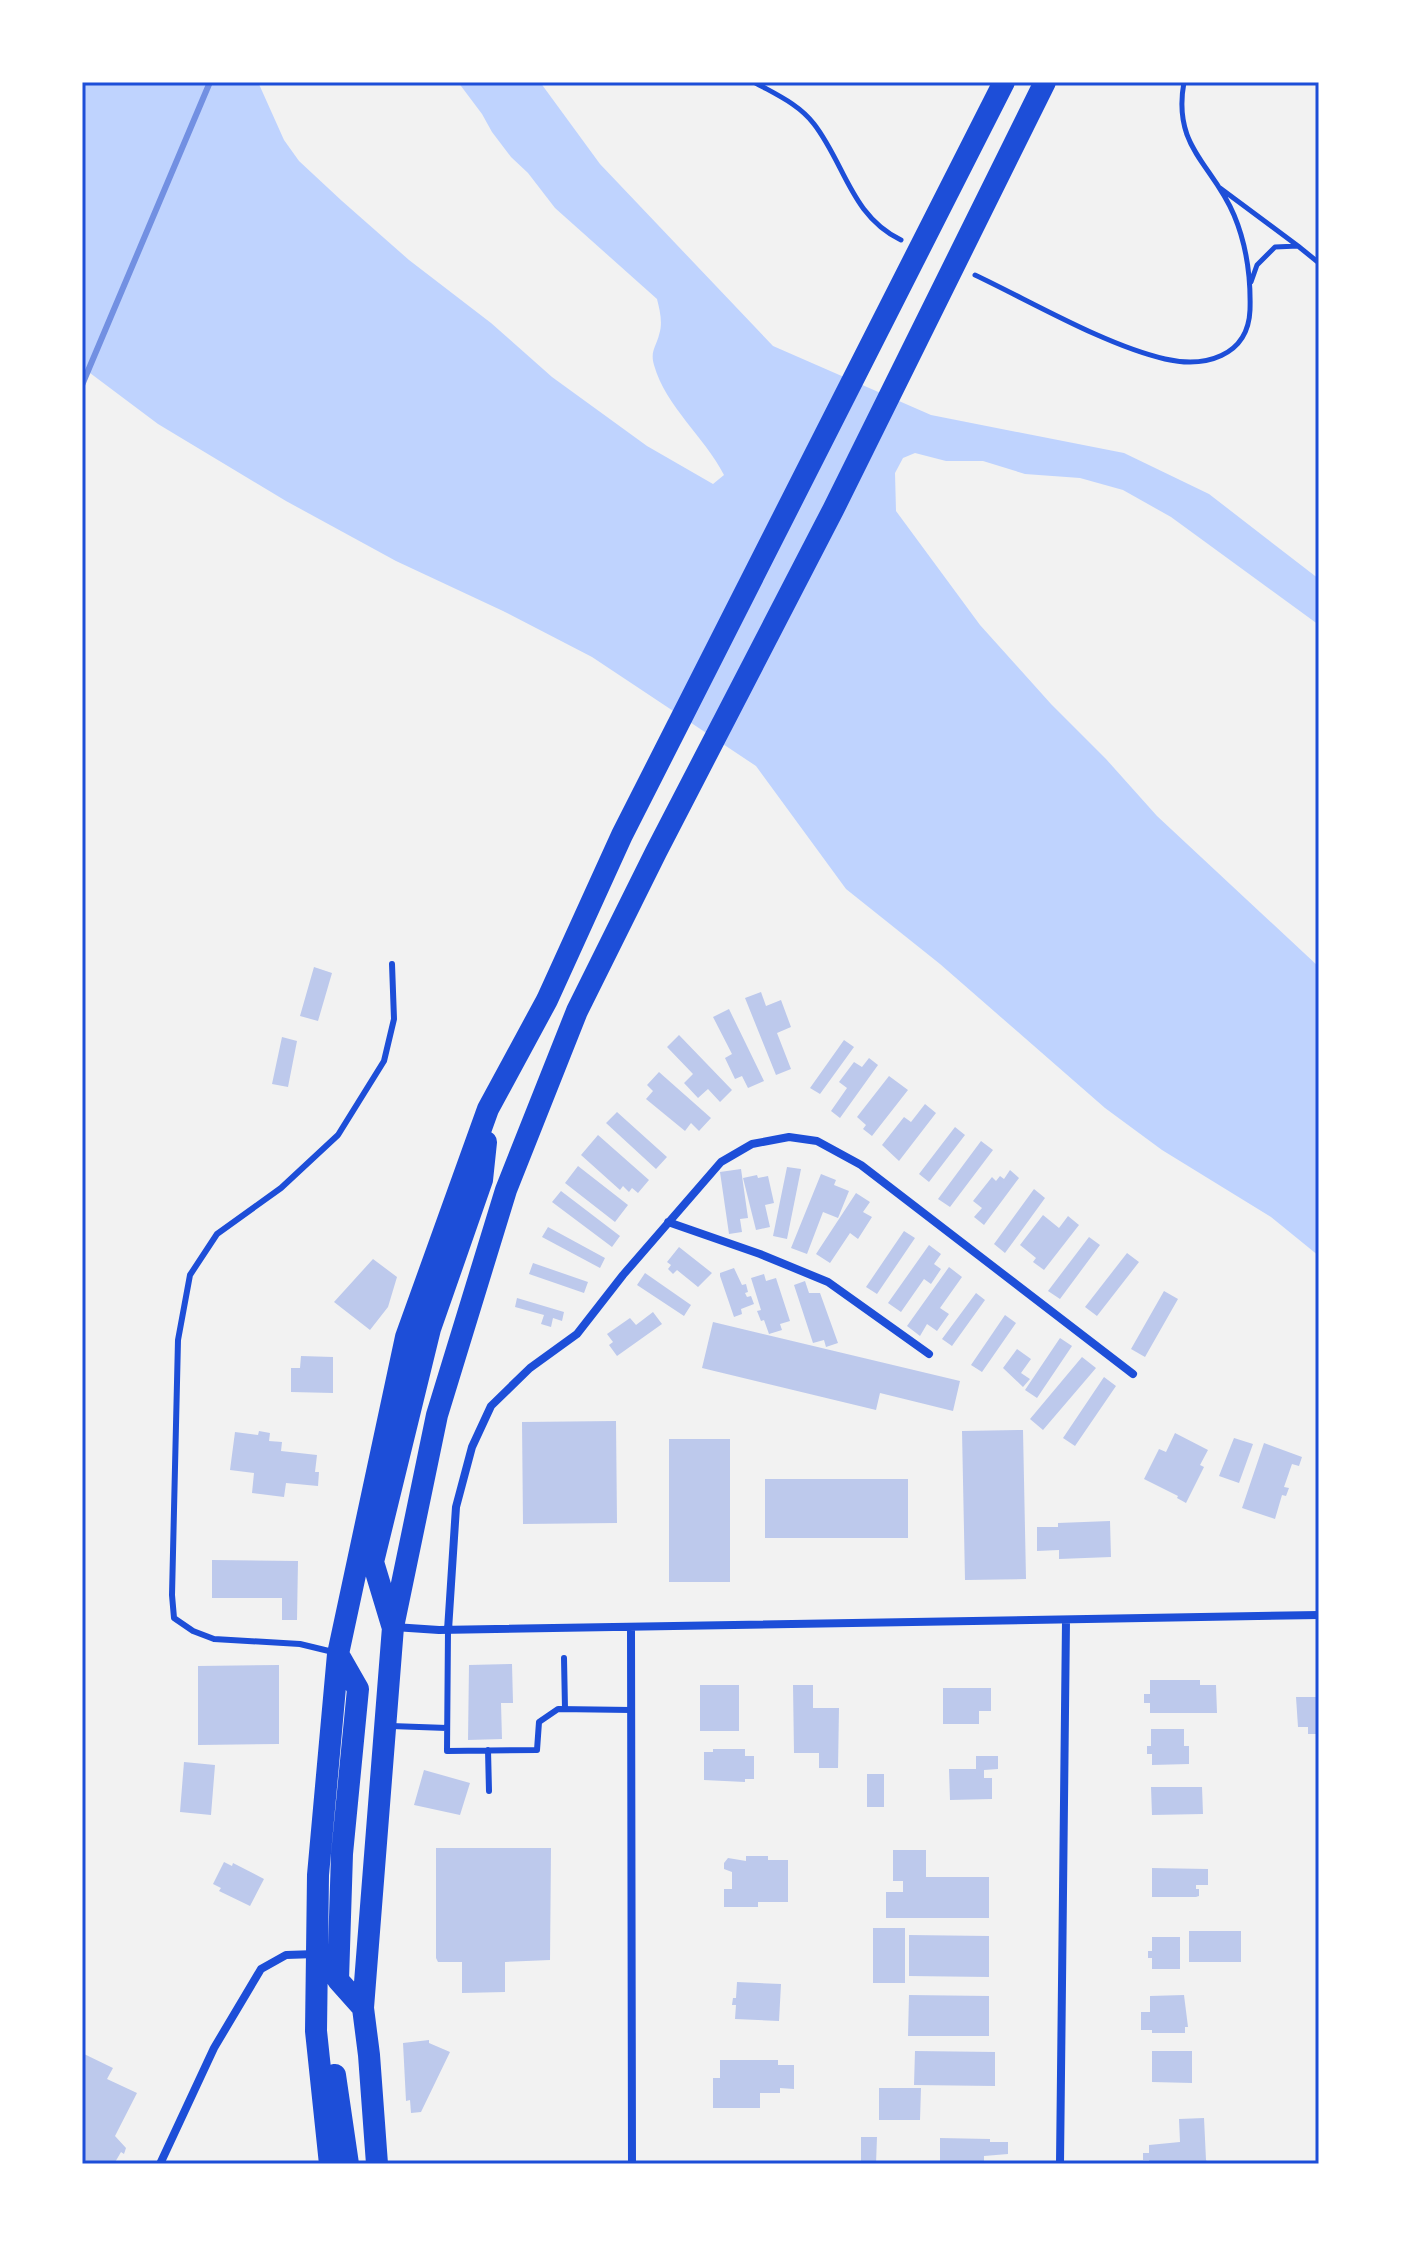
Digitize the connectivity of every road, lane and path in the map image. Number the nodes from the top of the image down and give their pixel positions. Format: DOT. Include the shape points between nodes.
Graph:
graph roads {
  1 [pos="754,82"];
  2 [pos="1045,82"];
  3 [pos="1184,82"];
  4 [pos="1002,87"];
  5 [pos="1216,185"];
  6 [pos="915,246"];
  7 [pos="1298,246"];
  8 [pos="1319,263"];
  9 [pos="971,273"];
  10 [pos="1251,283"];
  11 [pos="392,964"];
  12 [pos="488,1109"];
  13 [pos="668,1222"];
  14 [pos="929,1354"];
  15 [pos="1133,1374"];
  16 [pos="1319,1615"];
  17 [pos="1066,1621"];
  18 [pos="393,1627"];
  19 [pos="631,1627"];
  20 [pos="448,1630"];
  21 [pos="338,1654"];
  22 [pos="564,1658"];
  23 [pos="565,1709"];
  24 [pos="631,1710"];
  25 [pos="384,1725"];
  26 [pos="447,1728"];
  27 [pos="488,1750"];
  28 [pos="489,1791"];
  29 [pos="317,1954"];
  30 [pos="363,2008"];
  31 [pos="316,2031"];
  32 [pos="160,2164"];
  33 [pos="330,2164"];
  34 [pos="348,2164"];
  35 [pos="377,2164"];
  36 [pos="632,2164"];
  37 [pos="1060,2164"];
  1 -- 6 [label="path" via="804,111 857,202 886,233"];
  2 -- 18 [label="highway" via="577,1011 506,1190 464,1321 437,1415"];
  3 -- 5 [label="path" via="1186,131"];
  4 -- 12 [label="highway"];
  5 -- 7 [label="path"];
  5 -- 10 [label="path" via="1233,211"];
  7 -- 8 [label="path"];
  7 -- 10 [label="path" via="1275,247 1257,265"];
  9 -- 10 [label="path" via="1114,341 1165,359 1194,362 1216,358 1243,338"];
  11 -- 21 [label="lane" via="394,1019 384,1061 338,1135 281,1188 217,1234 190,1275 178,1340 174,1618 214,1639 300,1644"];
  12 -- 18 [label="highway" via="482,1180 430,1329 373,1562"];
  12 -- 21 [label="highway" via="406,1337"];
  13 -- 14 [label="street" via="828,1282"];
  13 -- 15 [label="street" via="721,1162 752,1144 789,1137 817,1141 861,1165"];
  13 -- 20 [label="street" via="577,1334 530,1368 491,1406 472,1447 456,1507"];
  16 -- 17 [label="street"];
  17 -- 19 [label="street"];
  17 -- 37 [label="street"];
  18 -- 20 [label="street"];
  18 -- 25 [label="highway"];
  19 -- 20 [label="street"];
  19 -- 24 [label="street"];
  20 -- 26 [label="lane"];
  21 -- 29 [label="highway" via="318,1875"];
  21 -- 30 [label="highway" via="358,1689 342,1854 338,1980"];
  22 -- 23 [label="lane"];
  23 -- 24 [label="lane"];
  23 -- 27 [label="lane" via="539,1722 537,1750"];
  24 -- 36 [label="street"];
  25 -- 26 [label="lane"];
  25 -- 30 [label="highway"];
  26 -- 27 [label="lane" via="447,1751"];
  27 -- 28 [label="lane"];
  29 -- 31 [label="highway"];
  29 -- 32 [label="street" via="286,1955 261,1969 214,2048"];
  30 -- 35 [label="highway"];
  31 -- 33 [label="highway"];
  31 -- 34 [label="highway" via="332,2056"];
}
